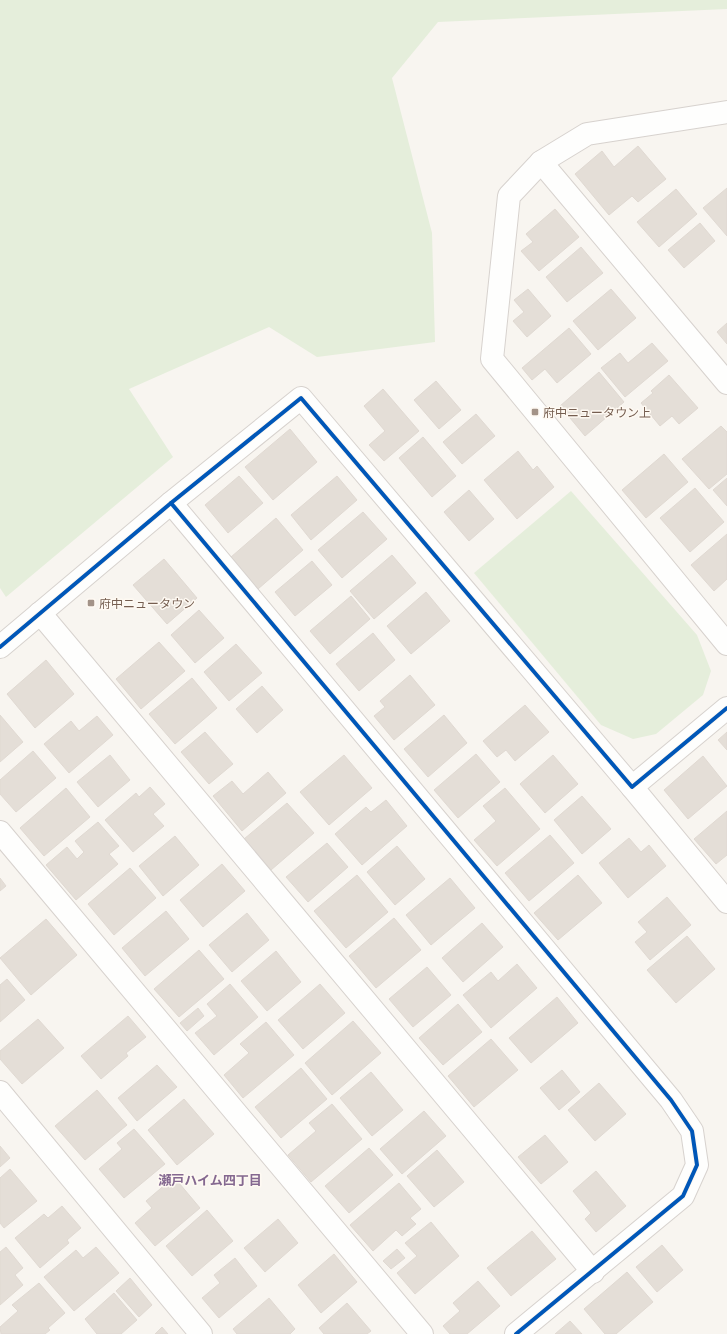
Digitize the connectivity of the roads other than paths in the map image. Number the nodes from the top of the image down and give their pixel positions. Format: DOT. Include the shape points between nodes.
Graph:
graph roads {
  1 [pos="726,114"];
  2 [pos="540,162"];
  3 [pos="727,383"];
  4 [pos="171,503"];
  5 [pos="40,613"];
  6 [pos="727,644"];
  7 [pos="0,646"];
  8 [pos="727,708"];
  9 [pos="632,787"];
  10 [pos="0,832"];
  11 [pos="727,902"];
  12 [pos="0,1092"];
  13 [pos="593,1272"];
  14 [pos="200,1334"];
  15 [pos="422,1334"];
  16 [pos="516,1334"];
  1 -- 2 [label="street" via="587,134"];
  2 -- 3 [label="street"];
  2 -- 6 [label="street" via="509,196 492,359"];
  4 -- 5 [label="street"];
  4 -- 9 [label="street" via="301,398"];
  4 -- 13 [label="street" via="671,1100 692,1131 697,1165 683,1196"];
  5 -- 7 [label="street"];
  5 -- 13 [label="street"];
  8 -- 9 [label="street"];
  9 -- 11 [label="street"];
  10 -- 15 [label="street"];
  12 -- 14 [label="street"];
  13 -- 16 [label="street"];
}
